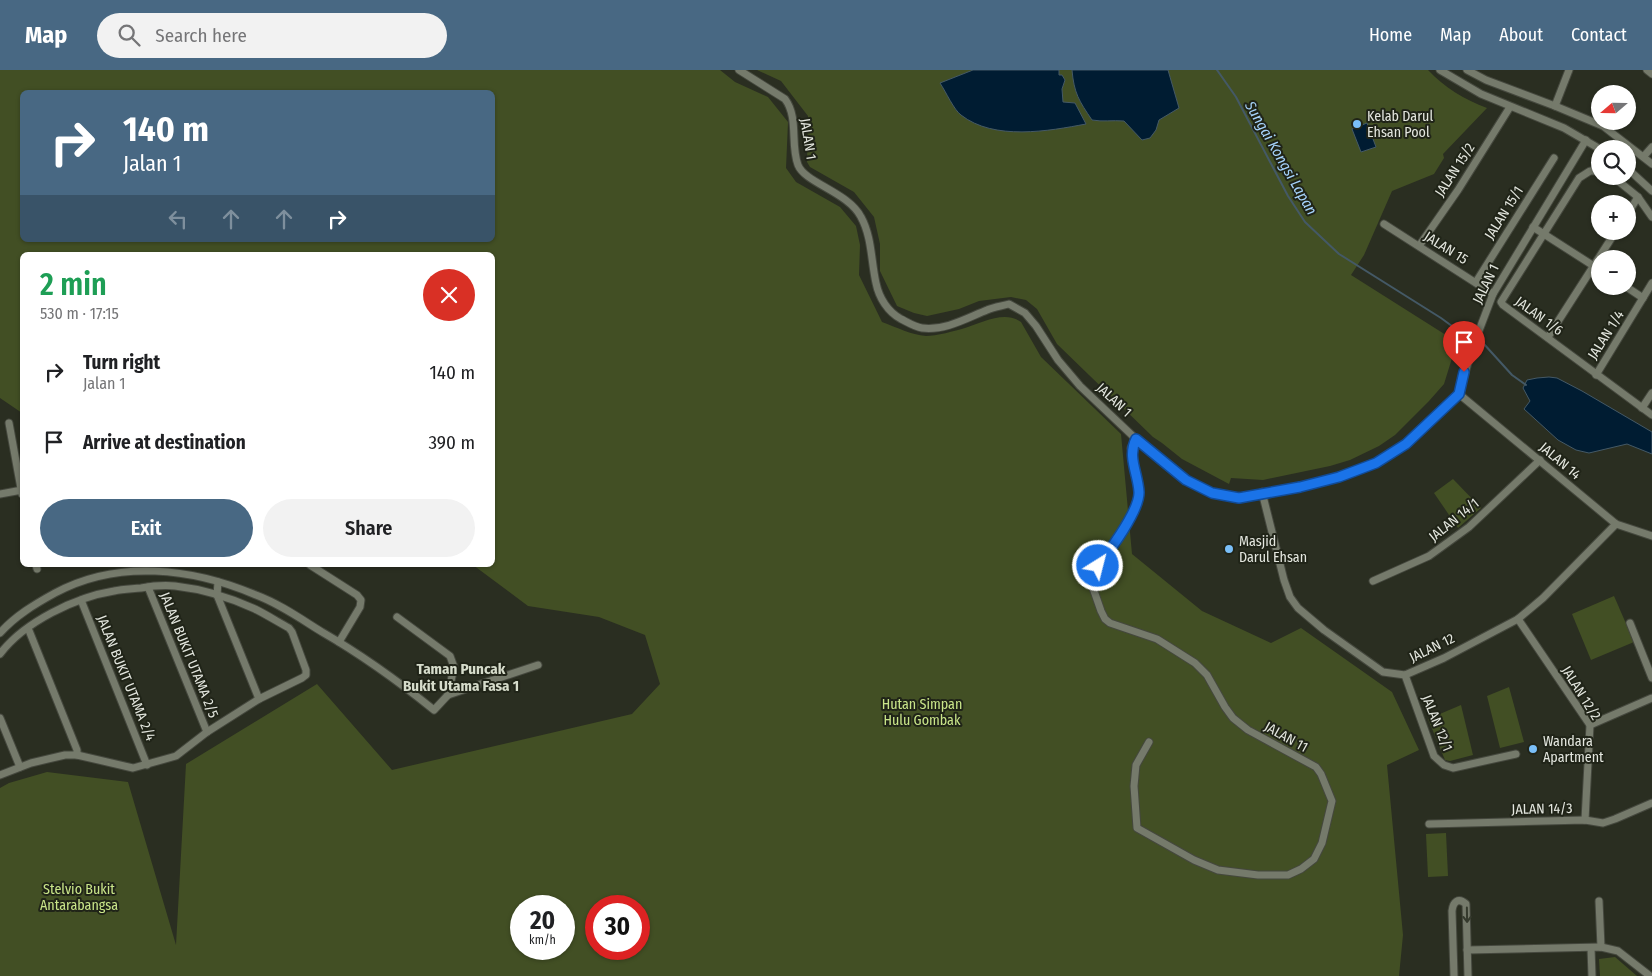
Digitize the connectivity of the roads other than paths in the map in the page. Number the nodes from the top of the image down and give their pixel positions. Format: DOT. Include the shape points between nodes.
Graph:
graph roads {
  1 [pos="739,70"];
  2 [pos="1440,70"];
  3 [pos="1467,70"];
  4 [pos="1569,70"];
  5 [pos="1647,70"];
  6 [pos="1652,74"];
  7 [pos="1555,106"];
  8 [pos="1510,107"];
  9 [pos="1586,140"];
  10 [pos="1591,143"];
  11 [pos="1652,146"];
  12 [pos="1644,156"];
  13 [pos="1554,158"];
  14 [pos="1652,164"];
  15 [pos="1591,171"];
  16 [pos="1636,176"];
  17 [pos="1623,185"];
  18 [pos="1652,191"];
  19 [pos="1638,197"];
  20 [pos="1636,200"];
  21 [pos="1652,217"];
  22 [pos="1384,224"];
  23 [pos="1533,227"];
  24 [pos="1544,234"];
  25 [pos="1419,246"];
  26 [pos="1591,264"];
  27 [pos="1591,276"];
  28 [pos="1476,282"];
  29 [pos="1652,283"];
  30 [pos="1636,293"];
  31 [pos="1493,294"];
  32 [pos="1643,298"];
  33 [pos="1548,337"];
  34 [pos="1596,375"];
  35 [pos="1652,393"];
  36 [pos="1459,394"];
  37 [pos="1642,408"];
  38 [pos="1652,415"];
  39 [pos="9,423"];
  40 [pos="1136,439"];
  41 [pos="1540,460"];
  42 [pos="20,481"];
  43 [pos="20,492"];
  44 [pos="1262,492"];
  45 [pos="0,494"];
  46 [pos="1616,524"];
  47 [pos="1652,536"];
  48 [pos="313,567"];
  49 [pos="1373,581"];
  50 [pos="218,582"];
  51 [pos="148,587"];
  52 [pos="217,595"];
  53 [pos="81,600"];
  54 [pos="397,617"];
  55 [pos="1518,619"];
  56 [pos="1630,623"];
  57 [pos="28,628"];
  58 [pos="0,633"];
  59 [pos="339,642"];
  60 [pos="0,654"];
  61 [pos="538,665"];
  62 [pos="1405,675"];
  63 [pos="1652,678"];
  64 [pos="448,695"];
  65 [pos="1652,698"];
  66 [pos="259,699"];
  67 [pos="0,718"];
  68 [pos="1590,725"];
  69 [pos="207,732"];
  70 [pos="1149,742"];
  71 [pos="1516,754"];
  72 [pos="77,755"];
  73 [pos="147,765"];
  74 [pos="20,767"];
  75 [pos="0,775"];
  76 [pos="1652,803"];
  77 [pos="1585,820"];
  78 [pos="1429,824"];
  79 [pos="1598,901"];
  80 [pos="1601,947"];
  81 [pos="1591,948"];
  82 [pos="1467,950"];
  83 [pos="1454,976"];
  84 [pos="1468,976"];
  85 [pos="1592,976"];
  86 [pos="1650,976"];
  1 -- 40 [label="street, JALAN 1" via="790,105 798,165 804,174 850,202 861,216 869,237 876,285 883,302 894,315 921,328 937,327 964,321 988,309 1009,304 1025,313 1080,386"];
  2 -- 8 [label="street"];
  3 -- 7 [label="street"];
  4 -- 7 [label="street"];
  5 -- 6 [label="street"];
  7 -- 12 [label="street" via="1603,126"];
  8 -- 9 [label="street"];
  8 -- 25 [label="street, JALAN 15/2"];
  9 -- 10 [label="street"];
  9 -- 23 [label="street, JALAN 1"];
  11 -- 12 [label="street"];
  12 -- 14 [label="street"];
  13 -- 28 [label="street, JALAN 15/1"];
  15 -- 24 [label="street, JALAN 1/6" via="1579,178"];
  16 -- 18 [label="street"];
  17 -- 19 [label="street"];
  19 -- 20 [label="street"];
  19 -- 21 [label="street"];
  22 -- 25 [label="street, JALAN 15"];
  23 -- 24 [label="street"];
  23 -- 31 [label="street, JALAN 1"];
  24 -- 26 [label="street"];
  24 -- 33 [label="street, JALAN 1/6" via="1501,302"];
  25 -- 28 [label="street, JALAN 15"];
  27 -- 33 [label="street"];
  28 -- 31 [label="street, JALAN 15"];
  29 -- 32 [label="street, JALAN 1/4"];
  30 -- 32 [label="street"];
  31 -- 36 [label="street, JALAN 1"];
  32 -- 34 [label="street, JALAN 1/4"];
  33 -- 34 [label="street, JALAN 1/6"];
  34 -- 37 [label="street, JALAN 1/6"];
  35 -- 37 [label="street"];
  36 -- 41 [label="street, JALAN 14"];
  36 -- 44 [label="street, JALAN 1" via="1406,444 1376,463 1300,487"];
  37 -- 38 [label="street, JALAN 1/6"];
  39 -- 42 [label="street"];
  40 -- 44 [label="street, JALAN 1" via="1186,480 1212,493 1239,498"];
  40 -- 70 [label="street, JALAN 11" via="1131,448 1138,501 1122,533 1094,574 1093,588 1101,611 1110,623 1157,640 1195,663 1207,675 1233,718 1248,730 1316,767 1332,801 1322,843 1314,859 1301,870 1288,875 1218,870 1137,828 1136,765"];
  41 -- 46 [label="street, JALAN 14"];
  41 -- 49 [label="street, JALAN 14/1" via="1469,527 1429,556"];
  43 -- 45 [label="street"];
  44 -- 62 [label="street, JALAN 12" via="1284,580 1298,608 1383,672"];
  46 -- 47 [label="street, JALAN 14"];
  46 -- 55 [label="street, JALAN 12"];
  48 -- 59 [label="street" via="361,600"];
  50 -- 52 [label="street"];
  50 -- 58 [label="street" via="164,570 104,575 74,584 48,597 18,616"];
  50 -- 59 [label="street" via="256,595"];
  51 -- 52 [label="street" via="174,586"];
  51 -- 53 [label="street" via="114,591"];
  51 -- 69 [label="street, JALAN BUKIT UTAMA 2/5"];
  52 -- 66 [label="street"];
  52 -- 66 [label="street" via="256,610 292,632 306,675"];
  53 -- 57 [label="street"];
  53 -- 73 [label="street, JALAN BUKIT UTAMA 2/4"];
  54 -- 64 [label="street" via="450,656 454,667"];
  55 -- 62 [label="street, JALAN 12"];
  55 -- 68 [label="street, JALAN 12/2"];
  56 -- 63 [label="street"];
  57 -- 60 [label="street"];
  57 -- 72 [label="street"];
  59 -- 64 [label="street" via="377,666 434,710"];
  61 -- 64 [label="street"];
  62 -- 71 [label="street, JALAN 12/1" via="1434,756 1444,765 1453,768"];
  65 -- 68 [label="street"];
  66 -- 69 [label="street"];
  67 -- 74 [label="street"];
  68 -- 77 [label="street, JALAN 12/2"];
  69 -- 73 [label="street" via="176,756"];
  72 -- 73 [label="street" via="133,768"];
  72 -- 74 [label="street" via="49,758"];
  74 -- 75 [label="street"];
  76 -- 77 [label="street, JALAN 14/3" via="1615,820"];
  77 -- 78 [label="street, JALAN 14/3"];
  79 -- 80 [label="street"];
  80 -- 81 [label="street"];
  80 -- 86 [label="street" via="1618,951"];
  81 -- 82 [label="street"];
  81 -- 85 [label="street"];
  83 -- 82 [label="street, one-way" via="1452,911 1458,900 1466,904"];
  82 -- 84 [label="street"];
}
